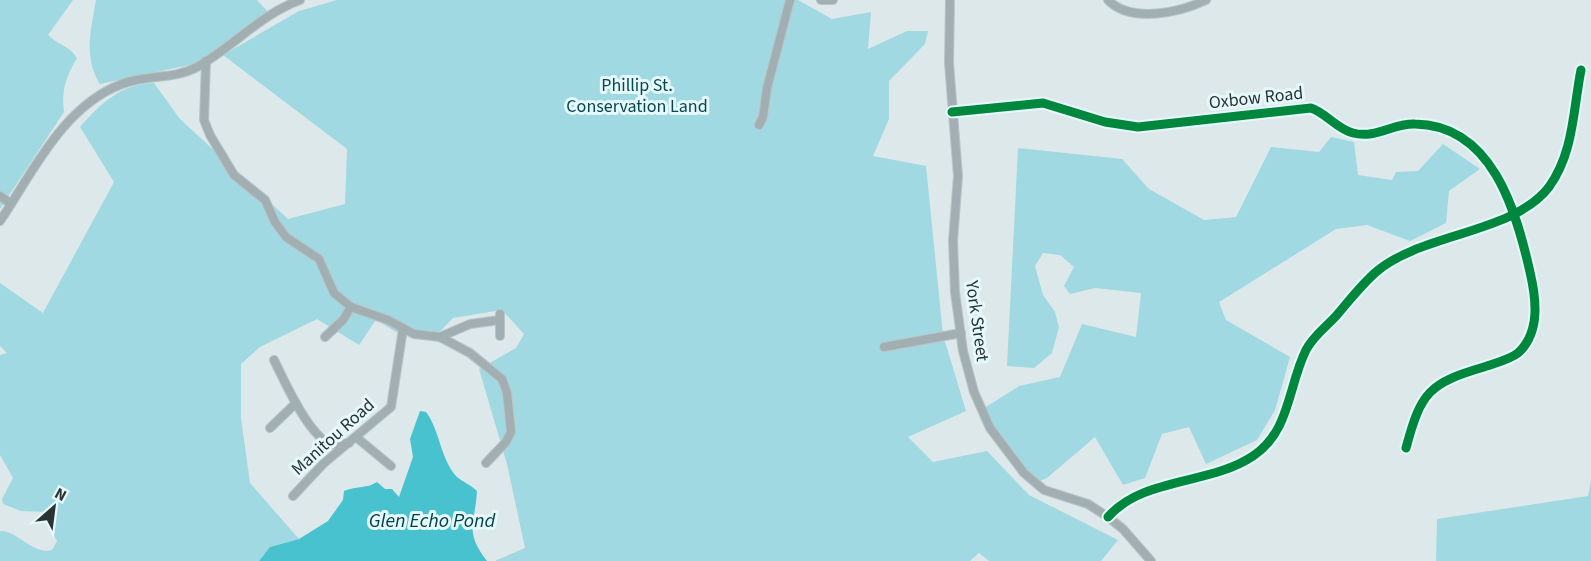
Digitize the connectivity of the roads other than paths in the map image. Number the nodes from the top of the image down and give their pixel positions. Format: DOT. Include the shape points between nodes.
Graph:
graph roads {
  1 [pos="300,0"];
  2 [pos="790,0"];
  3 [pos="821,0"];
  4 [pos="833,0"];
  5 [pos="950,0"];
  6 [pos="1108,0"];
  7 [pos="1206,0"];
  8 [pos="206,62"];
  9 [pos="1581,70"];
  10 [pos="952,112"];
  11 [pos="759,125"];
  12 [pos="0,195"];
  13 [pos="11,204"];
  14 [pos="1515,212"];
  15 [pos="0,221"];
  16 [pos="351,307"];
  17 [pos="403,329"];
  18 [pos="961,333"];
  19 [pos="500,336"];
  20 [pos="325,337"];
  21 [pos="440,337"];
  22 [pos="884,347"];
  23 [pos="274,360"];
  24 [pos="296,404"];
  25 [pos="270,428"];
  26 [pos="353,440"];
  27 [pos="1406,448"];
  28 [pos="486,463"];
  29 [pos="390,466"];
  30 [pos="293,496"];
  31 [pos="1108,517"];
  32 [pos="1150,561"];
  1 -- 8 [label="street" via="275,11"];
  2 -- 11 [label="street"];
  3 -- 4 [label="street"];
  5 -- 10 [label="street, York Street"];
  6 -- 7 [label="street" via="1126,10 1165,13"];
  8 -- 13 [label="street" via="178,75 126,82 99,97 60,131"];
  8 -- 16 [label="street" via="204,120 210,135 234,174 265,200 278,228 319,259 327,283"];
  9 -- 14 [label="street" via="1572,135 1561,165 1548,188"];
  10 -- 14 [label="street, Oxbow Road" via="1043,104 1138,127 1311,108 1351,133 1369,136 1412,123 1433,125 1469,142 1487,160"];
  10 -- 18 [label="street, York Street" via="958,176 954,260"];
  12 -- 13 [label="street"];
  13 -- 15 [label="street"];
  14 -- 27 [label="street, Oxbow Road" via="1536,301 1527,338 1518,353 1501,362 1449,377 1434,386 1414,418"];
  14 -- 31 [label="street" via="1393,259 1376,272 1307,347 1279,426 1253,456 1125,500"];
  16 -- 17 [label="street"];
  16 -- 20 [label="street"];
  17 -- 21 [label="street"];
  17 -- 26 [label="street, Manitou Road" via="391,407"];
  18 -- 22 [label="street"];
  18 -- 31 [label="street, York Street" via="979,405 1013,461 1044,490 1088,504"];
  19 -- 21 [label="street" via="500,317"];
  21 -- 28 [label="street" via="492,369 505,385 511,432"];
  23 -- 24 [label="street"];
  24 -- 25 [label="street"];
  24 -- 26 [label="street" via="325,441 333,444"];
  26 -- 29 [label="street"];
  26 -- 30 [label="street, Manitou Road"];
  31 -- 32 [label="street, York Street"];
}
